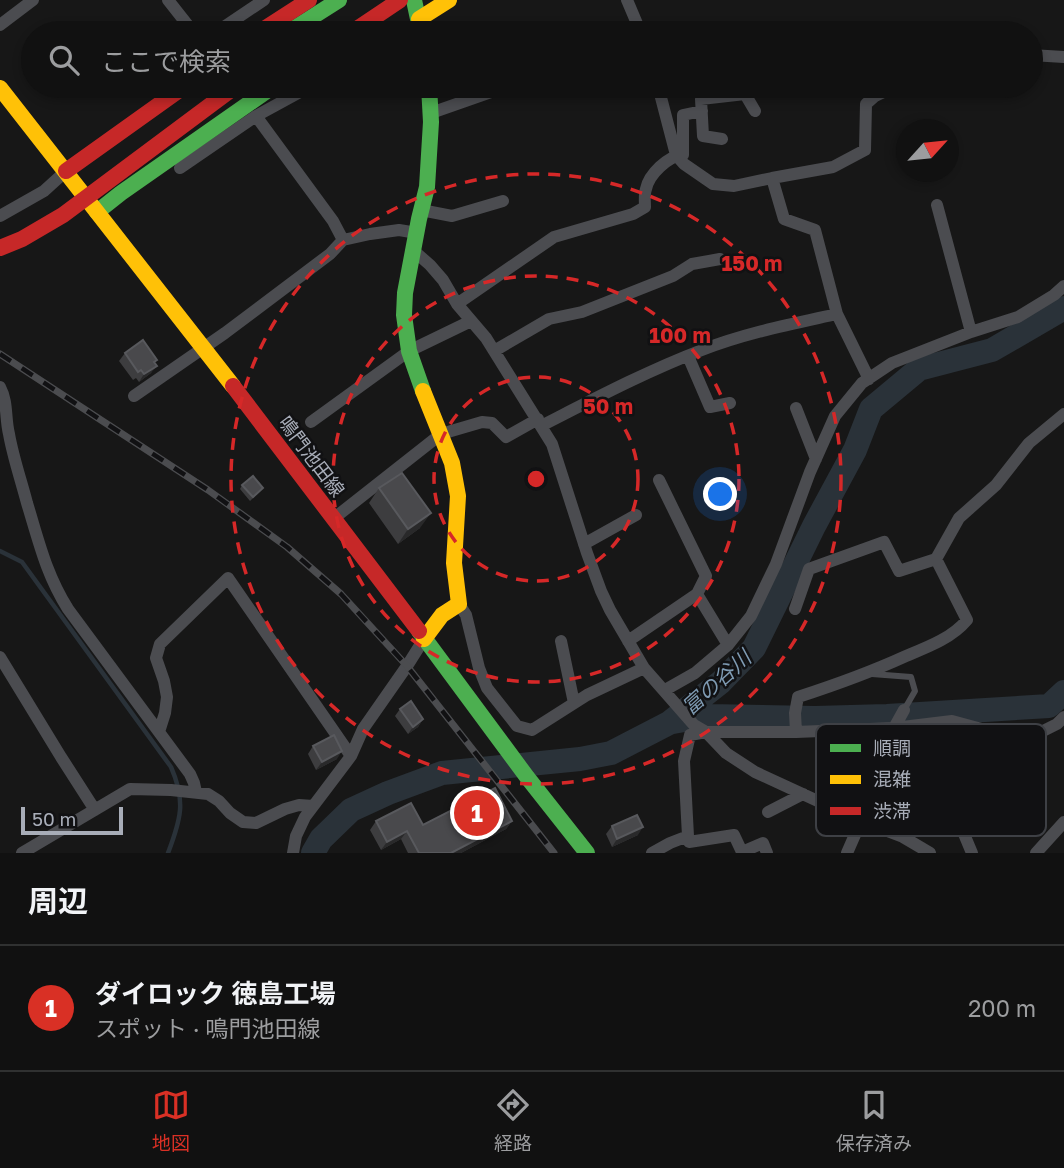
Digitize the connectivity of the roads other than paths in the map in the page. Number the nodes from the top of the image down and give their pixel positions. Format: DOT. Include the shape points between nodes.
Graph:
graph roads {
  1 [pos="33,0"];
  2 [pos="169,0"];
  3 [pos="264,0"];
  4 [pos="309,0"];
  5 [pos="339,0"];
  6 [pos="359,0"];
  7 [pos="400,0"];
  8 [pos="414,0"];
  9 [pos="449,0"];
  10 [pos="627,0"];
  11 [pos="185,21"];
  12 [pos="233,21"];
  13 [pos="277,21"];
  14 [pos="306,21"];
  15 [pos="327,21"];
  16 [pos="369,21"];
  17 [pos="417,21"];
  18 [pos="427,21"];
  19 [pos="634,21"];
  20 [pos="0,25"];
  21 [pos="1043,56"];
  22 [pos="1064,57"];
  23 [pos="0,88"];
  24 [pos="168,98"];
  25 [pos="200,98"];
  26 [pos="220,98"];
  27 [pos="257,98"];
  28 [pos="289,98"];
  29 [pos="430,98"];
  30 [pos="474,98"];
  31 [pos="662,98"];
  32 [pos="716,98"];
  33 [pos="747,98"];
  34 [pos="873,98"];
  35 [pos="702,111"];
  36 [pos="755,111"];
  37 [pos="431,113"];
  38 [pos="256,116"];
  39 [pos="722,139"];
  40 [pos="676,155"];
  41 [pos="180,168"];
  42 [pos="66,172"];
  43 [pos="772,178"];
  44 [pos="503,201"];
  45 [pos="937,205"];
  46 [pos="421,210"];
  47 [pos="97,212"];
  48 [pos="0,216"];
  49 [pos="417,233"];
  50 [pos="0,234"];
  51 [pos="343,240"];
  52 [pos="0,248"];
  53 [pos="414,251"];
  54 [pos="720,258"];
  55 [pos="1064,286"];
  56 [pos="457,304"];
  57 [pos="837,314"];
  58 [pos="471,321"];
  59 [pos="971,332"];
  60 [pos="203,347"];
  61 [pos="409,351"];
  62 [pos="494,351"];
  63 [pos="688,356"];
  64 [pos="869,379"];
  65 [pos="0,387"];
  66 [pos="134,396"];
  67 [pos="730,403"];
  68 [pos="796,408"];
  69 [pos="1064,414"];
  70 [pos="312,422"];
  71 [pos="540,422"];
  72 [pos="441,435"];
  73 [pos="816,459"];
  74 [pos="659,480"];
  75 [pos="636,515"];
  76 [pos="333,519"];
  77 [pos="584,544"];
  78 [pos="936,559"];
  79 [pos="697,594"];
  80 [pos="459,604"];
  81 [pos="795,609"];
  82 [pos="424,639"];
  83 [pos="561,641"];
  84 [pos="628,641"];
  85 [pos="728,645"];
  86 [pos="0,657"];
  87 [pos="644,668"];
  88 [pos="866,674"];
  89 [pos="666,692"];
  90 [pos="574,704"];
  91 [pos="1064,717"];
  92 [pos="899,720"];
  93 [pos="853,724"];
  94 [pos="900,724"];
  95 [pos="960,724"];
  96 [pos="816,727"];
  97 [pos="796,729"];
  98 [pos="1046,730"];
  99 [pos="159,732"];
  100 [pos="706,732"];
  101 [pos="351,756"];
  102 [pos="192,792"];
  103 [pos="803,794"];
  104 [pos="816,800"];
  105 [pos="313,806"];
  106 [pos="95,810"];
  107 [pos="768,812"];
  108 [pos="1064,822"];
  109 [pos="688,836"];
  110 [pos="854,836"];
  111 [pos="898,836"];
  112 [pos="965,836"];
  113 [pos="22,853"];
  114 [pos="293,853"];
  115 [pos="587,853"];
  116 [pos="652,853"];
  117 [pos="767,853"];
  118 [pos="847,853"];
  119 [pos="930,853"];
  120 [pos="972,853"];
  121 [pos="1036,853"];
  1 -- 20 [label="street"];
  2 -- 11 [label="street"];
  3 -- 12 [label="street"];
  4 -- 13 [label="main road"];
  5 -- 14 [label="main road"];
  6 -- 15 [label="main road"];
  7 -- 16 [label="main road"];
  8 -- 17 [label="main road"];
  9 -- 18 [label="main road"];
  10 -- 19 [label="street"];
  21 -- 22 [label="street"];
  23 -- 42 [label="main road, 鳴門池田線"];
  24 -- 42 [label="main road"];
  25 -- 50 [label="main road" via="56,204"];
  26 -- 52 [label="main road, bridge" via="63,215"];
  27 -- 47 [label="main road"];
  28 -- 38 [label="street"];
  29 -- 37 [label="main road"];
  30 -- 37 [label="street"];
  31 -- 40 [label="street"];
  32 -- 35 [label="street" via="701,100"];
  33 -- 36 [label="street"];
  34 -- 43 [label="street" via="866,104 865,150 833,167"];
  35 -- 39 [label="street" via="703,136"];
  35 -- 40 [label="street" via="683,115 683,155"];
  37 -- 46 [label="main road" via="427,187"];
  38 -- 41 [label="street"];
  38 -- 51 [label="street"];
  40 -- 43 [label="street" via="713,184 734,186"];
  40 -- 56 [label="street" via="655,172 646,189 645,207 554,237"];
  42 -- 47 [label="main road, 鳴門池田線"];
  42 -- 48 [label="street" via="44,191"];
  43 -- 57 [label="street" via="784,219 815,230"];
  44 -- 46 [label="street" via="452,216"];
  45 -- 59 [label="street"];
  46 -- 49 [label="main road"];
  47 -- 60 [label="main road, 鳴門池田線"];
  49 -- 51 [label="street" via="399,230"];
  49 -- 53 [label="main road"];
  51 -- 60 [label="street"];
  53 -- 56 [label="street" via="443,280"];
  53 -- 61 [label="main road" via="404,304"];
  54 -- 62 [label="street" via="692,264 582,312 549,319"];
  55 -- 59 [label="street" via="1018,317"];
  56 -- 58 [label="street"];
  57 -- 63 [label="street"];
  57 -- 64 [label="street"];
  58 -- 61 [label="street"];
  58 -- 62 [label="street"];
  59 -- 64 [label="street" via="892,363"];
  60 -- 66 [label="street"];
  60 -- 76 [label="main road, 鳴門池田線"];
  61 -- 70 [label="street"];
  61 -- 72 [label="main road"];
  62 -- 71 [label="street"];
  63 -- 67 [label="street" via="710,407"];
  63 -- 71 [label="street"];
  64 -- 73 [label="street" via="835,416"];
  65 -- 99 [label="street" via="8,433 55,588"];
  68 -- 73 [label="street"];
  69 -- 78 [label="street" via="1029,443 996,485 959,518"];
  71 -- 72 [label="street" via="506,437 492,423 482,422"];
  71 -- 77 [label="street" via="552,444"];
  72 -- 76 [label="street"];
  72 -- 80 [label="main road" via="458,496 454,563"];
  73 -- 85 [label="street" via="776,564 751,616"];
  74 -- 79 [label="street" via="706,576"];
  75 -- 77 [label="street"];
  76 -- 82 [label="main road, 鳴門池田線"];
  77 -- 84 [label="street" via="601,591"];
  78 -- 81 [label="street" via="898,572 884,542 809,569"];
  78 -- 88 [label="street" via="967,620 929,646"];
  79 -- 84 [label="street"];
  79 -- 85 [label="street"];
  80 -- 82 [label="main road" via="442,615"];
  80 -- 90 [label="street" via="487,688 517,726 532,730"];
  82 -- 101 [label="street" via="363,729"];
  82 -- 115 [label="main road, 鳴門池田線"];
  83 -- 90 [label="street"];
  84 -- 87 [label="street"];
  85 -- 89 [label="street"];
  86 -- 106 [label="street"];
  87 -- 89 [label="street"];
  87 -- 90 [label="street"];
  88 -- 92 [label="lane" via="911,677 915,691"];
  88 -- 97 [label="street" via="798,697"];
  89 -- 100 [label="street"];
  91 -- 98 [label="street"];
  92 -- 93 [label="street"];
  92 -- 94 [label="street"];
  92 -- 95 [label="street"];
  96 -- 97 [label="street"];
  97 -- 100 [label="street"];
  99 -- 101 [label="street" via="167,697 156,658 160,644 228,578"];
  99 -- 102 [label="street" via="190,774"];
  100 -- 103 [label="street" via="726,753 755,772"];
  100 -- 109 [label="street" via="691,735 684,761"];
  101 -- 105 [label="street"];
  102 -- 105 [label="street" via="208,794 243,822 256,824 285,809"];
  102 -- 106 [label="street" via="130,789"];
  103 -- 104 [label="street"];
  103 -- 107 [label="street"];
  105 -- 114 [label="street" via="296,836"];
  106 -- 113 [label="street"];
  108 -- 121 [label="street"];
  109 -- 116 [label="street"];
  109 -- 117 [label="street" via="690,842 734,835 742,852 763,843"];
  110 -- 118 [label="street"];
  111 -- 119 [label="street"];
  112 -- 120 [label="street"];
}
